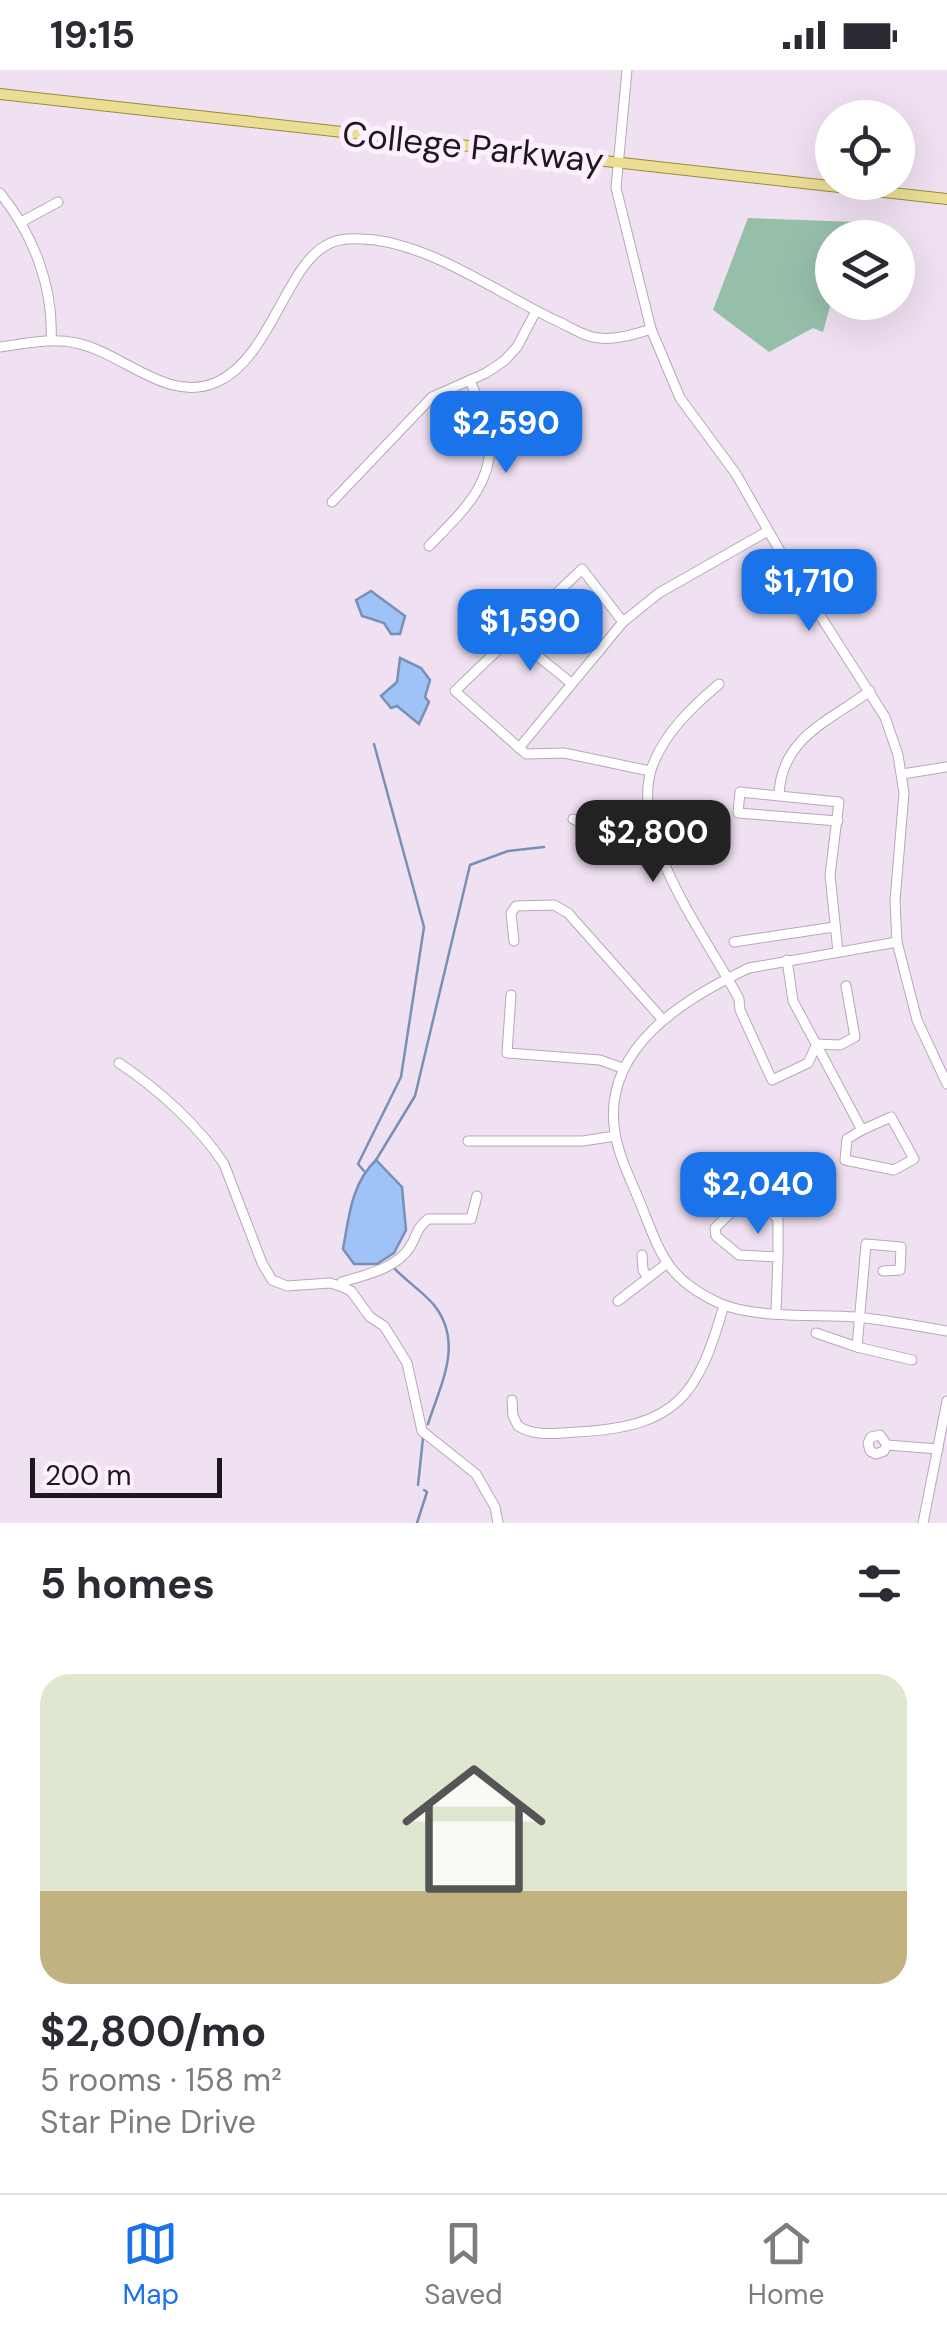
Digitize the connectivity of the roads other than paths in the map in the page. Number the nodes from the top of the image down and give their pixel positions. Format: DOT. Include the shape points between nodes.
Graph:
graph roads {
  1 [pos="627,70"];
  2 [pos="0,94"];
  3 [pos="617,163"];
  4 [pos="0,193"];
  5 [pos="947,199"];
  6 [pos="58,202"];
  7 [pos="23,222"];
  8 [pos="536,311"];
  9 [pos="651,329"];
  10 [pos="51,341"];
  11 [pos="0,347"];
  12 [pos="470,380"];
  13 [pos="332,502"];
  14 [pos="768,531"];
  15 [pos="429,546"];
  16 [pos="624,622"];
  17 [pos="512,636"];
  18 [pos="571,683"];
  19 [pos="719,684"];
  20 [pos="870,691"];
  21 [pos="519,748"];
  22 [pos="947,768"];
  23 [pos="650,770"];
  24 [pos="902,774"];
  25 [pos="778,796"];
  26 [pos="648,818"];
  27 [pos="573,819"];
  28 [pos="838,821"];
  29 [pos="834,928"];
  30 [pos="514,941"];
  31 [pos="734,942"];
  32 [pos="897,942"];
  33 [pos="838,952"];
  34 [pos="787,960"];
  35 [pos="728,978"];
  36 [pos="846,986"];
  37 [pos="511,995"];
  38 [pos="664,1020"];
  39 [pos="817,1044"];
  40 [pos="119,1063"];
  41 [pos="622,1068"];
  42 [pos="944,1069"];
  43 [pos="947,1084"];
  44 [pos="862,1130"];
  45 [pos="616,1136"];
  46 [pos="468,1141"];
  47 [pos="477,1196"];
  48 [pos="642,1255"];
  49 [pos="778,1257"];
  50 [pos="666,1264"];
  51 [pos="882,1270"];
  52 [pos="648,1278"];
  53 [pos="340,1286"];
  54 [pos="618,1301"];
  55 [pos="724,1305"];
  56 [pos="776,1312"];
  57 [pos="860,1318"];
  58 [pos="947,1330"];
  59 [pos="816,1333"];
  60 [pos="856,1347"];
  61 [pos="912,1360"];
  62 [pos="512,1400"];
  63 [pos="947,1401"];
  64 [pos="887,1446"];
  65 [pos="938,1449"];
  66 [pos="498,1523"];
  67 [pos="923,1523"];
  1 -- 3 [label="street"];
  2 -- 3 [label="main road, College Parkway"];
  3 -- 5 [label="main road, College Parkway"];
  3 -- 9 [label="street" via="616,188"];
  4 -- 7 [label="street"];
  6 -- 7 [label="street"];
  7 -- 10 [label="street" via="49,298"];
  8 -- 9 [label="street" via="600,338"];
  8 -- 10 [label="street" via="475,277 360,238 324,246 311,257 258,342 216,382 182,388 94,348"];
  8 -- 12 [label="street" via="507,357"];
  9 -- 14 [label="street" via="680,398"];
  10 -- 11 [label="street"];
  12 -- 13 [label="street" via="432,397"];
  12 -- 15 [label="street" via="489,432 488,470 470,505"];
  14 -- 16 [label="street" via="658,593"];
  14 -- 20 [label="street"];
  16 -- 17 [label="street" via="582,569"];
  16 -- 18 [label="street"];
  17 -- 18 [label="street"];
  17 -- 21 [label="street" via="455,691"];
  18 -- 21 [label="street"];
  19 -- 23 [label="street" via="680,721"];
  20 -- 24 [label="street"];
  20 -- 25 [label="street" via="788,755"];
  21 -- 23 [label="street" via="535,756 564,753"];
  22 -- 24 [label="street"];
  23 -- 26 [label="street"];
  24 -- 32 [label="street"];
  25 -- 28 [label="street" via="839,802"];
  25 -- 28 [label="street" via="740,792 738,812"];
  26 -- 27 [label="street" via="589,827"];
  26 -- 35 [label="street" via="670,877"];
  28 -- 29 [label="street" via="830,875"];
  29 -- 31 [label="street"];
  29 -- 33 [label="street"];
  30 -- 38 [label="street" via="516,906 554,905"];
  32 -- 33 [label="street"];
  32 -- 42 [label="street" via="916,1020"];
  33 -- 34 [label="street"];
  34 -- 35 [label="street"];
  34 -- 39 [label="street" via="794,1001"];
  35 -- 38 [label="street"];
  35 -- 39 [label="street" via="772,1080 808,1063"];
  36 -- 39 [label="street" via="854,1038"];
  37 -- 41 [label="street" via="507,1053 600,1060"];
  38 -- 41 [label="street"];
  39 -- 44 [label="street"];
  40 -- 53 [label="street" via="217,1153 272,1280"];
  41 -- 45 [label="street"];
  42 -- 43 [label="street"];
  44 -- 44 [label="street" via="891,1117 914,1159 894,1170 845,1160 847,1140"];
  45 -- 46 [label="street"];
  45 -- 50 [label="street"];
  47 -- 53 [label="street" via="471,1219 428,1219 410,1248 387,1267"];
  48 -- 52 [label="street"];
  49 -- 49 [label="street" via="739,1256 715,1228 754,1196 778,1219"];
  49 -- 56 [label="street"];
  50 -- 52 [label="street"];
  50 -- 55 [label="street"];
  51 -- 57 [label="street" via="900,1270 902,1247 866,1244"];
  52 -- 54 [label="street"];
  53 -- 66 [label="street" via="392,1337 407,1363 422,1432 476,1474"];
  55 -- 56 [label="street"];
  55 -- 62 [label="street" via="694,1385 641,1423 536,1434 518,1426"];
  56 -- 57 [label="street"];
  57 -- 58 [label="street"];
  57 -- 60 [label="street"];
  59 -- 60 [label="street"];
  60 -- 61 [label="street"];
  63 -- 65 [label="street"];
  64 -- 65 [label="street"];
  65 -- 67 [label="street"];
}
